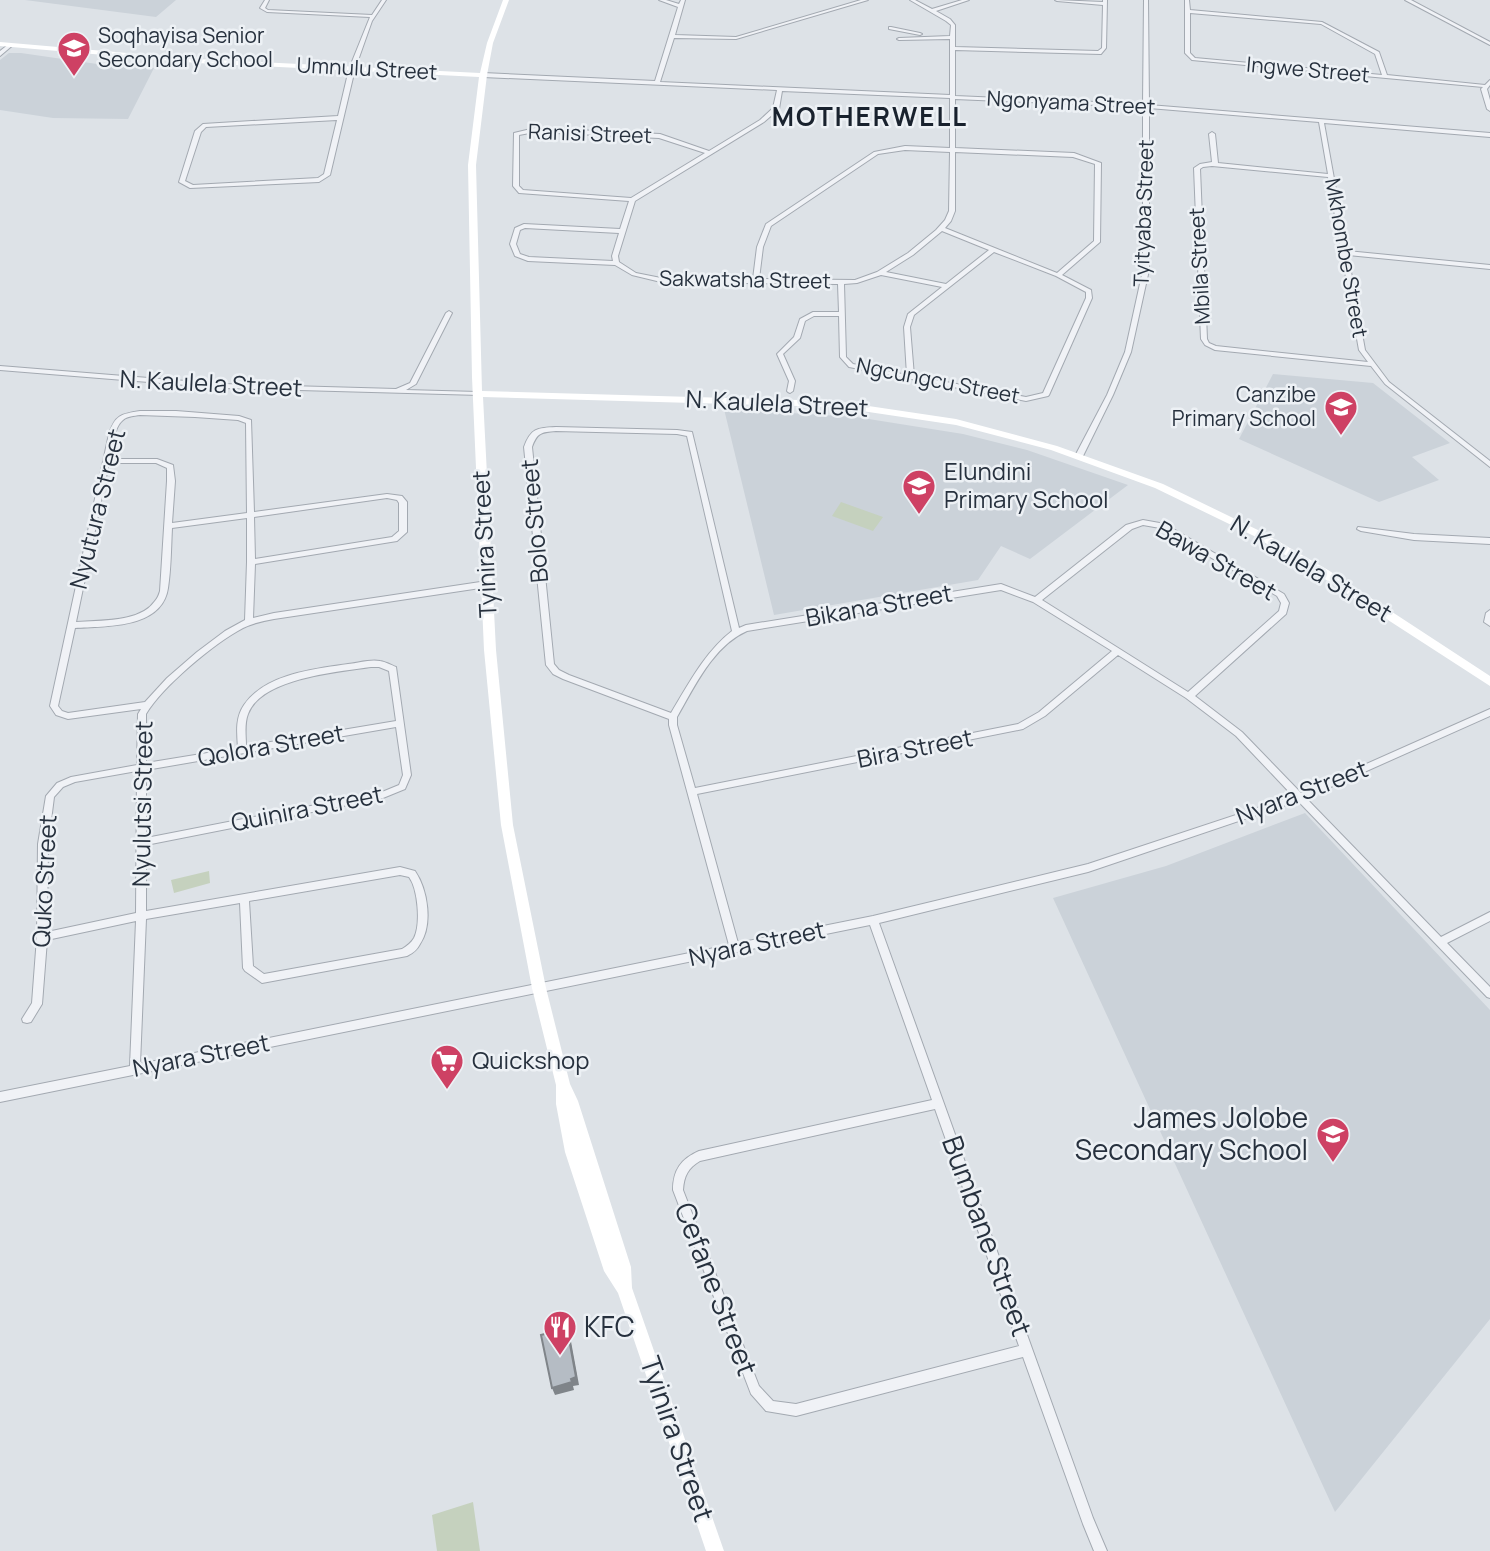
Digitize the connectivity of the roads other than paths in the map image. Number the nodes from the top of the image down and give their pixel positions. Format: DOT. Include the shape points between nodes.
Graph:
graph roads {
  1 [pos="267,0"];
  2 [pos="384,0"];
  3 [pos="506,0"];
  4 [pos="661,0"];
  5 [pos="866,0"];
  6 [pos="912,0"];
  7 [pos="967,0"];
  8 [pos="1057,0"];
  9 [pos="1146,0"];
  10 [pos="1187,0"];
  11 [pos="1407,0"];
  12 [pos="1105,2"];
  13 [pos="682,3"];
  14 [pos="932,11"];
  15 [pos="1187,11"];
  16 [pos="373,16"];
  17 [pos="898,26"];
  18 [pos="891,28"];
  19 [pos="908,31"];
  20 [pos="671,36"];
  21 [pos="929,36"];
  22 [pos="953,37"];
  23 [pos="899,38"];
  24 [pos="0,44"];
  25 [pos="1490,44"];
  26 [pos="11,46"];
  27 [pos="954,48"];
  28 [pos="0,54"];
  29 [pos="352,69"];
  30 [pos="482,75"];
  31 [pos="1385,77"];
  32 [pos="657,83"];
  33 [pos="1487,84"];
  34 [pos="780,89"];
  35 [pos="953,97"];
  36 [pos="1146,106"];
  37 [pos="1490,109"];
  38 [pos="338,118"];
  39 [pos="1321,120"];
  40 [pos="1212,134"];
  41 [pos="1490,135"];
  42 [pos="951,150"];
  43 [pos="709,153"];
  44 [pos="1215,165"];
  45 [pos="1331,176"];
  46 [pos="632,200"];
  47 [pos="942,229"];
  48 [pos="622,231"];
  49 [pos="993,250"];
  50 [pos="1345,253"];
  51 [pos="616,263"];
  52 [pos="1490,267"];
  53 [pos="882,273"];
  54 [pos="1058,275"];
  55 [pos="756,280"];
  56 [pos="841,282"];
  57 [pos="946,286"];
  58 [pos="449,313"];
  59 [pos="842,314"];
  60 [pos="1370,364"];
  61 [pos="0,368"];
  62 [pos="911,378"];
  63 [pos="790,391"];
  64 [pos="395,393"];
  65 [pos="478,394"];
  66 [pos="1079,456"];
  67 [pos="106,461"];
  68 [pos="1490,465"];
  69 [pos="248,515"];
  70 [pos="168,526"];
  71 [pos="1361,529"];
  72 [pos="1490,541"];
  73 [pos="251,562"];
  74 [pos="487,584"];
  75 [pos="1036,600"];
  76 [pos="1490,613"];
  77 [pos="249,621"];
  78 [pos="1490,623"];
  79 [pos="71,625"];
  80 [pos="736,631"];
  81 [pos="1116,652"];
  82 [pos="1490,682"];
  83 [pos="1189,696"];
  84 [pos="145,705"];
  85 [pos="1490,712"];
  86 [pos="673,717"];
  87 [pos="400,723"];
  88 [pos="242,751"];
  89 [pos="141,769"];
  90 [pos="691,792"];
  91 [pos="1300,797"];
  92 [pos="142,842"];
  93 [pos="244,900"];
  94 [pos="141,916"];
  95 [pos="1490,916"];
  96 [pos="873,920"];
  97 [pos="42,937"];
  98 [pos="1440,942"];
  99 [pos="734,948"];
  100 [pos="538,988"];
  101 [pos="1490,994"];
  102 [pos="27,1019"];
  103 [pos="135,1068"];
  104 [pos="0,1097"];
  105 [pos="939,1103"];
  106 [pos="1027,1350"];
  107 [pos="715,1551"];
  108 [pos="1101,1551"];
  1 -- 16 [label="street" via="262,8 267,11"];
  2 -- 16 [label="street"];
  3 -- 30 [label="street, Tyinira Street"];
  4 -- 13 [label="street"];
  5 -- 20 [label="street" via="736,38"];
  6 -- 14 [label="street"];
  7 -- 14 [label="street"];
  8 -- 12 [label="street"];
  9 -- 36 [label="street, Tyityaba Street"];
  10 -- 15 [label="street, Ingwe Street"];
  11 -- 25 [label="street"];
  12 -- 27 [label="street" via="1104,48 1099,53"];
  13 -- 20 [label="street"];
  14 -- 22 [label="street" via="952,22"];
  15 -- 31 [label="street" via="1326,24 1377,53"];
  15 -- 31 [label="street, Ingwe Street" via="1188,53 1194,59"];
  16 -- 29 [label="street"];
  17 -- 19 [label="street"];
  18 -- 19 [label="street"];
  19 -- 21 [label="street"];
  20 -- 32 [label="street"];
  21 -- 22 [label="street"];
  21 -- 23 [label="street"];
  22 -- 27 [label="street"];
  24 -- 26 [label="street, Umnulu Street"];
  26 -- 28 [label="street"];
  26 -- 29 [label="street, Umnulu Street"];
  27 -- 35 [label="street"];
  29 -- 30 [label="street, Umnulu Street"];
  29 -- 38 [label="street"];
  30 -- 32 [label="street, Ngonyama Street"];
  30 -- 65 [label="street, Tyinira Street" via="472,184"];
  31 -- 33 [label="street, Ingwe Street"];
  32 -- 34 [label="street, Ngonyama Street"];
  33 -- 37 [label="street"];
  34 -- 35 [label="street, Ngonyama Street"];
  34 -- 43 [label="street" via="772,113"];
  35 -- 36 [label="street, Ngonyama Street"];
  35 -- 42 [label="street"];
  36 -- 39 [label="street, Ngonyama Street"];
  36 -- 66 [label="street, Tyityaba Street" via="1143,290 1128,352"];
  38 -- 38 [label="street" via="205,125 198,131 181,180 187,186 203,187 315,181 328,173"];
  39 -- 41 [label="street, Ngonyama Street"];
  39 -- 45 [label="street, Mkhombe Street"];
  40 -- 44 [label="street"];
  42 -- 47 [label="street" via="952,211"];
  42 -- 54 [label="street" via="1074,155 1098,163 1097,242"];
  42 -- 55 [label="street" via="887,150 851,168 768,225"];
  43 -- 46 [label="street"];
  43 -- 46 [label="street, Ranisi Street" via="660,136 534,130 516,134 516,186 521,192"];
  44 -- 45 [label="street"];
  44 -- 60 [label="street, Mbila Street" via="1202,165 1195,171 1207,345"];
  45 -- 50 [label="street, Mkhombe Street"];
  46 -- 48 [label="street"];
  47 -- 49 [label="street, Ngcungcu Street"];
  47 -- 53 [label="street, Sakwatsha Street"];
  48 -- 51 [label="street"];
  48 -- 51 [label="street" via="524,226 517,229 513,244 517,256 528,259"];
  49 -- 54 [label="street, Ngcungcu Street"];
  49 -- 57 [label="street"];
  50 -- 52 [label="street"];
  50 -- 60 [label="street, Mkhombe Street" via="1360,342"];
  51 -- 55 [label="street, Sakwatsha Street" via="634,274 661,280"];
  53 -- 56 [label="street, Sakwatsha Street" via="865,281"];
  53 -- 57 [label="street"];
  54 -- 62 [label="street, Ngcungcu Street" via="1087,289 1089,295 1046,395 1026,399"];
  55 -- 56 [label="street, Sakwatsha Street"];
  56 -- 59 [label="street, Ngcungcu Street"];
  57 -- 62 [label="street" via="907,320"];
  58 -- 64 [label="street" via="413,384"];
  59 -- 62 [label="street, Ngcungcu Street" via="847,363"];
  59 -- 63 [label="street" via="813,314 803,320 797,338 780,354 792,381"];
  60 -- 68 [label="street, Mkhombe Street" via="1387,383"];
  61 -- 64 [label="street, N. Kaulela Street" via="223,386"];
  64 -- 65 [label="street, N. Kaulela Street"];
  65 -- 66 [label="street, N. Kaulela Street" via="854,406 956,422"];
  65 -- 74 [label="street, Tyinira Street"];
  66 -- 82 [label="street, N. Kaulela Street" via="1159,486 1258,534"];
  67 -- 69 [label="street, Nyutura Street" via="117,423 129,414 246,420 251,429"];
  67 -- 70 [label="street" via="157,461 170,467"];
  67 -- 79 [label="street, Nyutura Street"];
  69 -- 70 [label="street"];
  69 -- 73 [label="street, Nyutura Street"];
  69 -- 73 [label="street" via="387,496 400,498 404,516 403,532 394,540"];
  70 -- 79 [label="street" via="164,591 158,607 139,617"];
  71 -- 72 [label="street"];
  73 -- 77 [label="street, Nyutura Street"];
  74 -- 77 [label="street, Nyulutsi Street"];
  74 -- 100 [label="street, Tyinira Street" via="507,825"];
  75 -- 80 [label="street, Bikana Street" via="1012,589 989,587"];
  75 -- 81 [label="street, Bikana Street"];
  75 -- 83 [label="street, Bawa Street" via="1129,527 1143,522 1162,526 1280,594 1283,612"];
  76 -- 78 [label="street"];
  77 -- 84 [label="street, Nyulutsi Street" via="229,632"];
  79 -- 84 [label="street, Nyutura Street" via="54,706 59,713 68,716"];
  80 -- 86 [label="street" via="723,642"];
  80 -- 86 [label="street, Bolo Street" via="690,434 556,429 532,436 528,447 550,665 566,677"];
  81 -- 83 [label="street, Bikana Street"];
  81 -- 90 [label="street, Bira Street" via="1020,727"];
  83 -- 91 [label="street, Bikana Street" via="1240,734"];
  84 -- 89 [label="street, Nyulutsi Street"];
  85 -- 91 [label="street, Nyara Street"];
  86 -- 90 [label="street"];
  87 -- 88 [label="street, Qolora Street"];
  87 -- 88 [label="street, Quinira Street" via="393,669 371,664 293,678 262,691 245,708"];
  87 -- 92 [label="street, Quinira Street" via="407,775 394,792"];
  88 -- 89 [label="street, Qolora Street"];
  89 -- 92 [label="street, Nyulutsi Street"];
  89 -- 97 [label="street, Quko Street" via="74,779 50,796 43,844"];
  90 -- 99 [label="street"];
  91 -- 96 [label="street, Nyara Street" via="1098,865"];
  91 -- 98 [label="street"];
  92 -- 94 [label="street, Nyulutsi Street"];
  93 -- 93 [label="street" via="407,872 419,889 422,935 416,946 404,953 262,979 248,968"];
  93 -- 94 [label="street"];
  94 -- 97 [label="street"];
  94 -- 103 [label="street, Nyulutsi Street"];
  95 -- 98 [label="street"];
  96 -- 99 [label="street, Nyara Street"];
  96 -- 105 [label="street, Bumbane Street"];
  97 -- 102 [label="street, Quko Street" via="37,1004"];
  98 -- 101 [label="street"];
  99 -- 100 [label="street, Nyara Street"];
  100 -- 103 [label="street, Nyara Street"];
  100 -- 107 [label="street, Tyinira Street" via="563,1085 561,1102 570,1141 612,1272 624,1288"];
  103 -- 104 [label="street, Nyara Street"];
  105 -- 106 [label="street, Bumbane Street"];
  105 -- 106 [label="street, Cefane Street" via="699,1156 682,1168 678,1190 755,1390 770,1407 796,1410"];
  106 -- 108 [label="street, Bumbane Street"];
}
